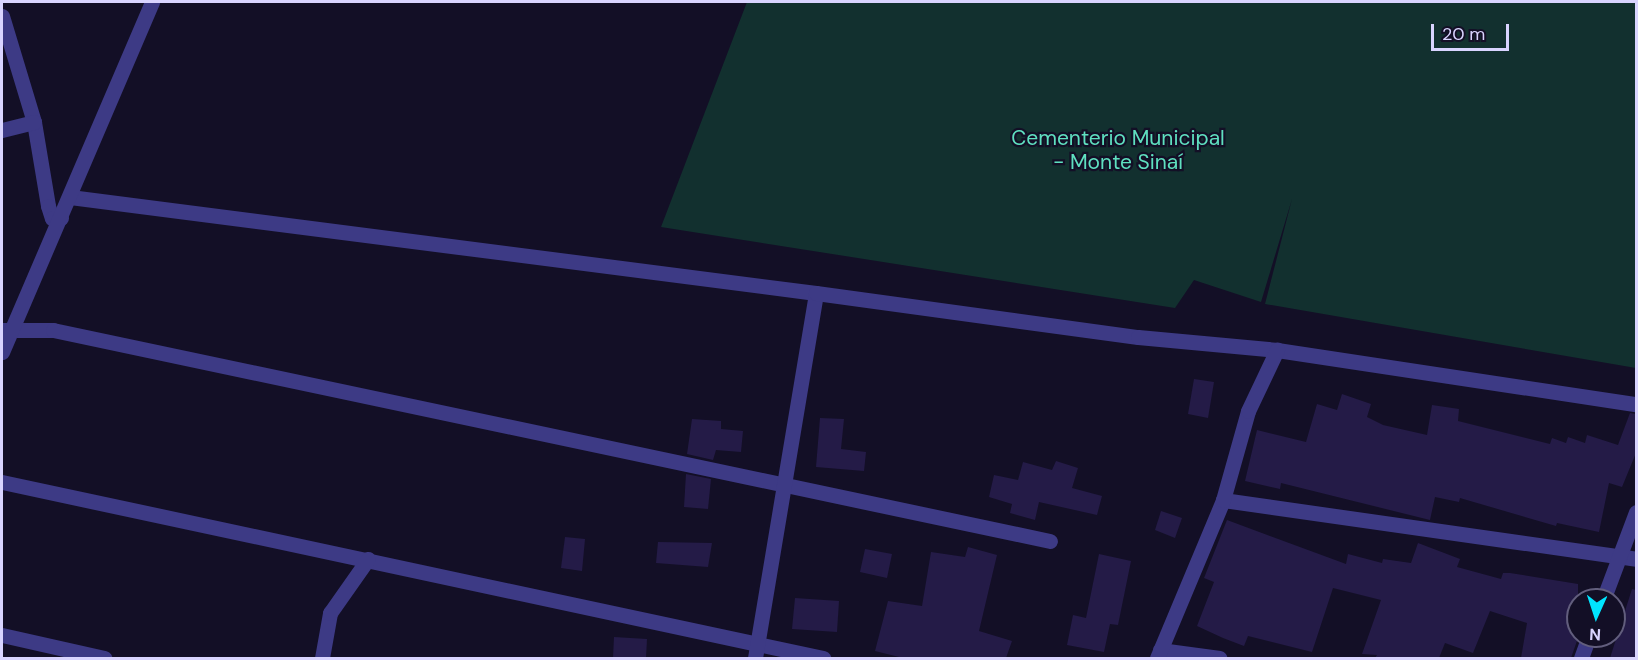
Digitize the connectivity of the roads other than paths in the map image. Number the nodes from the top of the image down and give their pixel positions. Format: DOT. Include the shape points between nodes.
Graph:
graph roads {
  1 [pos="152,2"];
  2 [pos="2,16"];
  3 [pos="34,123"];
  4 [pos="2,130"];
  5 [pos="70,197"];
  6 [pos="61,218"];
  7 [pos="816,293"];
  8 [pos="6,331"];
  9 [pos="1277,350"];
  10 [pos="2,352"];
  11 [pos="1636,405"];
  12 [pos="2,482"];
  13 [pos="787,485"];
  14 [pos="1223,500"];
  15 [pos="1636,512"];
  16 [pos="1050,541"];
  17 [pos="1620,557"];
  18 [pos="368,559"];
  19 [pos="1636,559"];
  20 [pos="1608,588"];
  21 [pos="2,635"];
  22 [pos="757,652"];
  23 [pos="1159,654"];
  24 [pos="104,658"];
  25 [pos="322,658"];
  26 [pos="823,658"];
  27 [pos="1219,658"];
  1 -- 5 [label="street"];
  2 -- 3 [label="street"];
  3 -- 4 [label="street"];
  3 -- 6 [label="street" via="48,207 52,218"];
  5 -- 6 [label="street"];
  5 -- 7 [label="street"];
  6 -- 8 [label="street"];
  7 -- 9 [label="street" via="1138,337"];
  7 -- 13 [label="street"];
  8 -- 10 [label="street"];
  8 -- 13 [label="street" via="53,330"];
  9 -- 11 [label="street"];
  9 -- 14 [label="street" via="1248,411"];
  12 -- 18 [label="street"];
  13 -- 16 [label="street"];
  13 -- 22 [label="street"];
  14 -- 17 [label="street"];
  14 -- 23 [label="street"];
  15 -- 17 [label="street"];
  17 -- 19 [label="street"];
  17 -- 20 [label="street"];
  18 -- 22 [label="street"];
  18 -- 25 [label="street" via="330,613"];
  21 -- 24 [label="street"];
  22 -- 26 [label="street"];
  23 -- 27 [label="street"];
}
